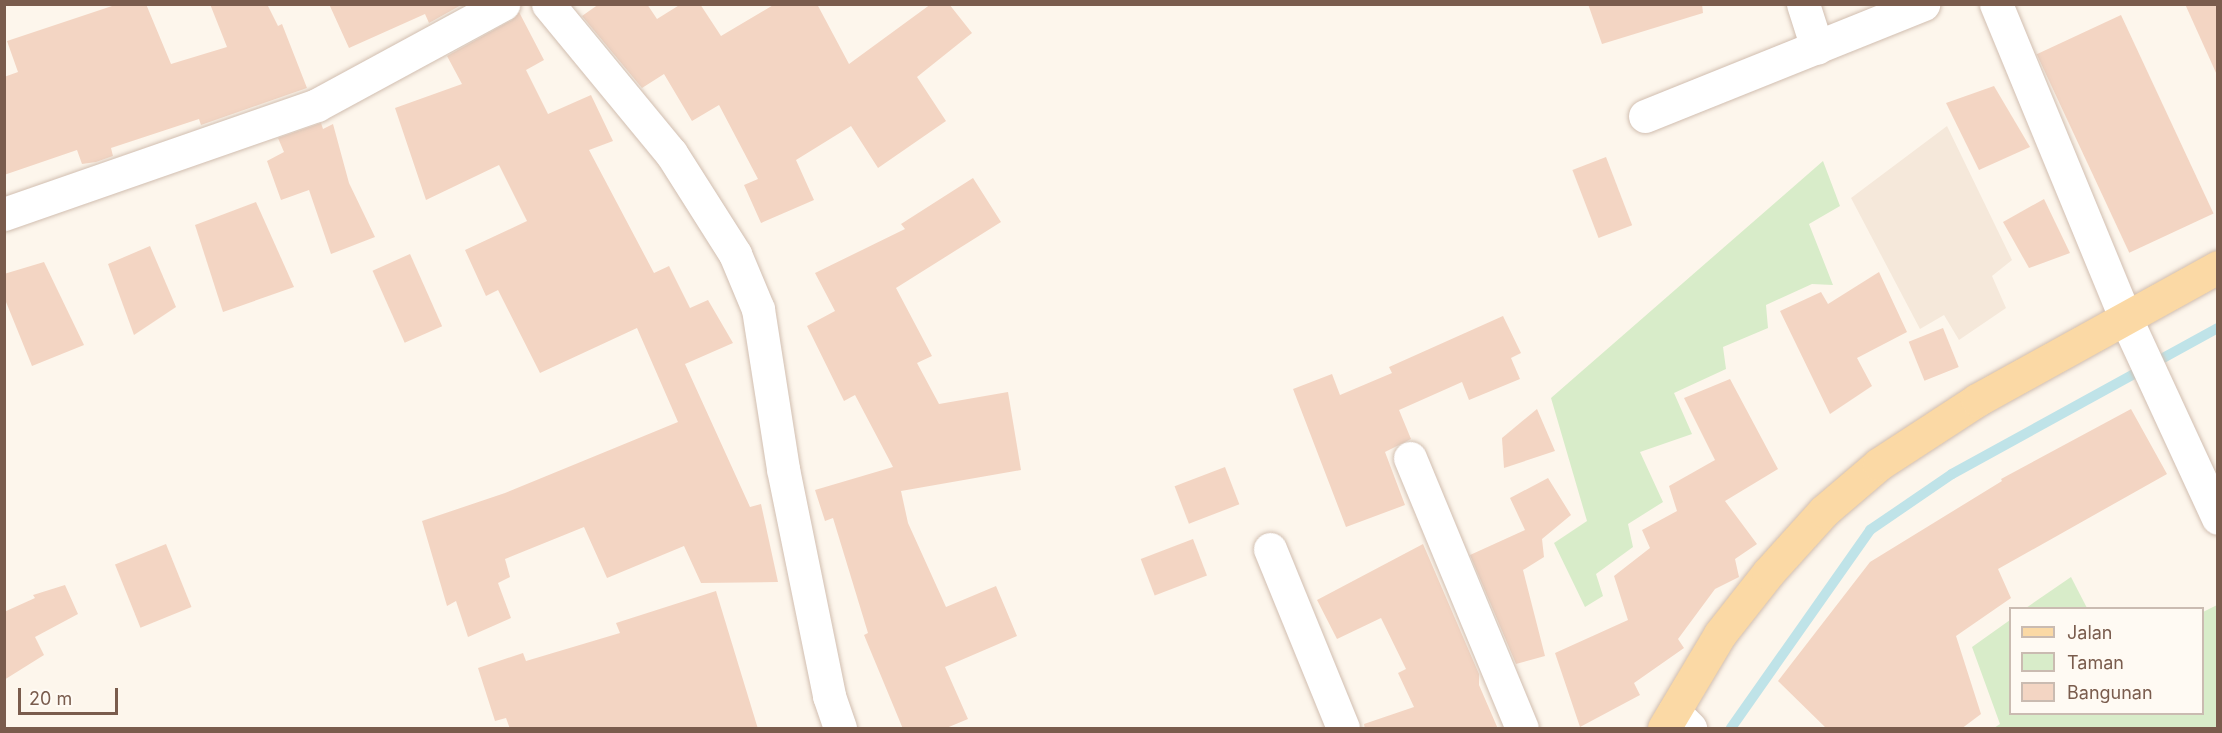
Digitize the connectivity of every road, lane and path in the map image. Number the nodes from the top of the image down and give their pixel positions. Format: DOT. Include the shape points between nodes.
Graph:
graph roads {
  1 [pos="502,4"];
  2 [pos="548,4"];
  3 [pos="1803,4"];
  4 [pos="1923,4"];
  5 [pos="1996,4"];
  6 [pos="1817,48"];
  7 [pos="1645,116"];
  8 [pos="4,214"];
  9 [pos="2217,267"];
  10 [pos="2130,328"];
  11 [pos="1410,458"];
  12 [pos="2217,518"];
  13 [pos="1270,549"];
  14 [pos="1676,723"];
  15 [pos="840,729"];
  16 [pos="1343,729"];
  17 [pos="1522,729"];
  1 -- 8 [label="street" via="317,105"];
  2 -- 15 [label="street" via="671,153 735,254 753,298 790,503 829,696"];
  3 -- 6 [label="street"];
  4 -- 6 [label="street"];
  5 -- 10 [label="street"];
  6 -- 7 [label="street"];
  9 -- 10 [label="main road"];
  10 -- 12 [label="street"];
  10 -- 14 [label="main road" via="1977,400 1879,464 1824,511 1720,633"];
  11 -- 17 [label="street"];
  13 -- 16 [label="street"];
}
